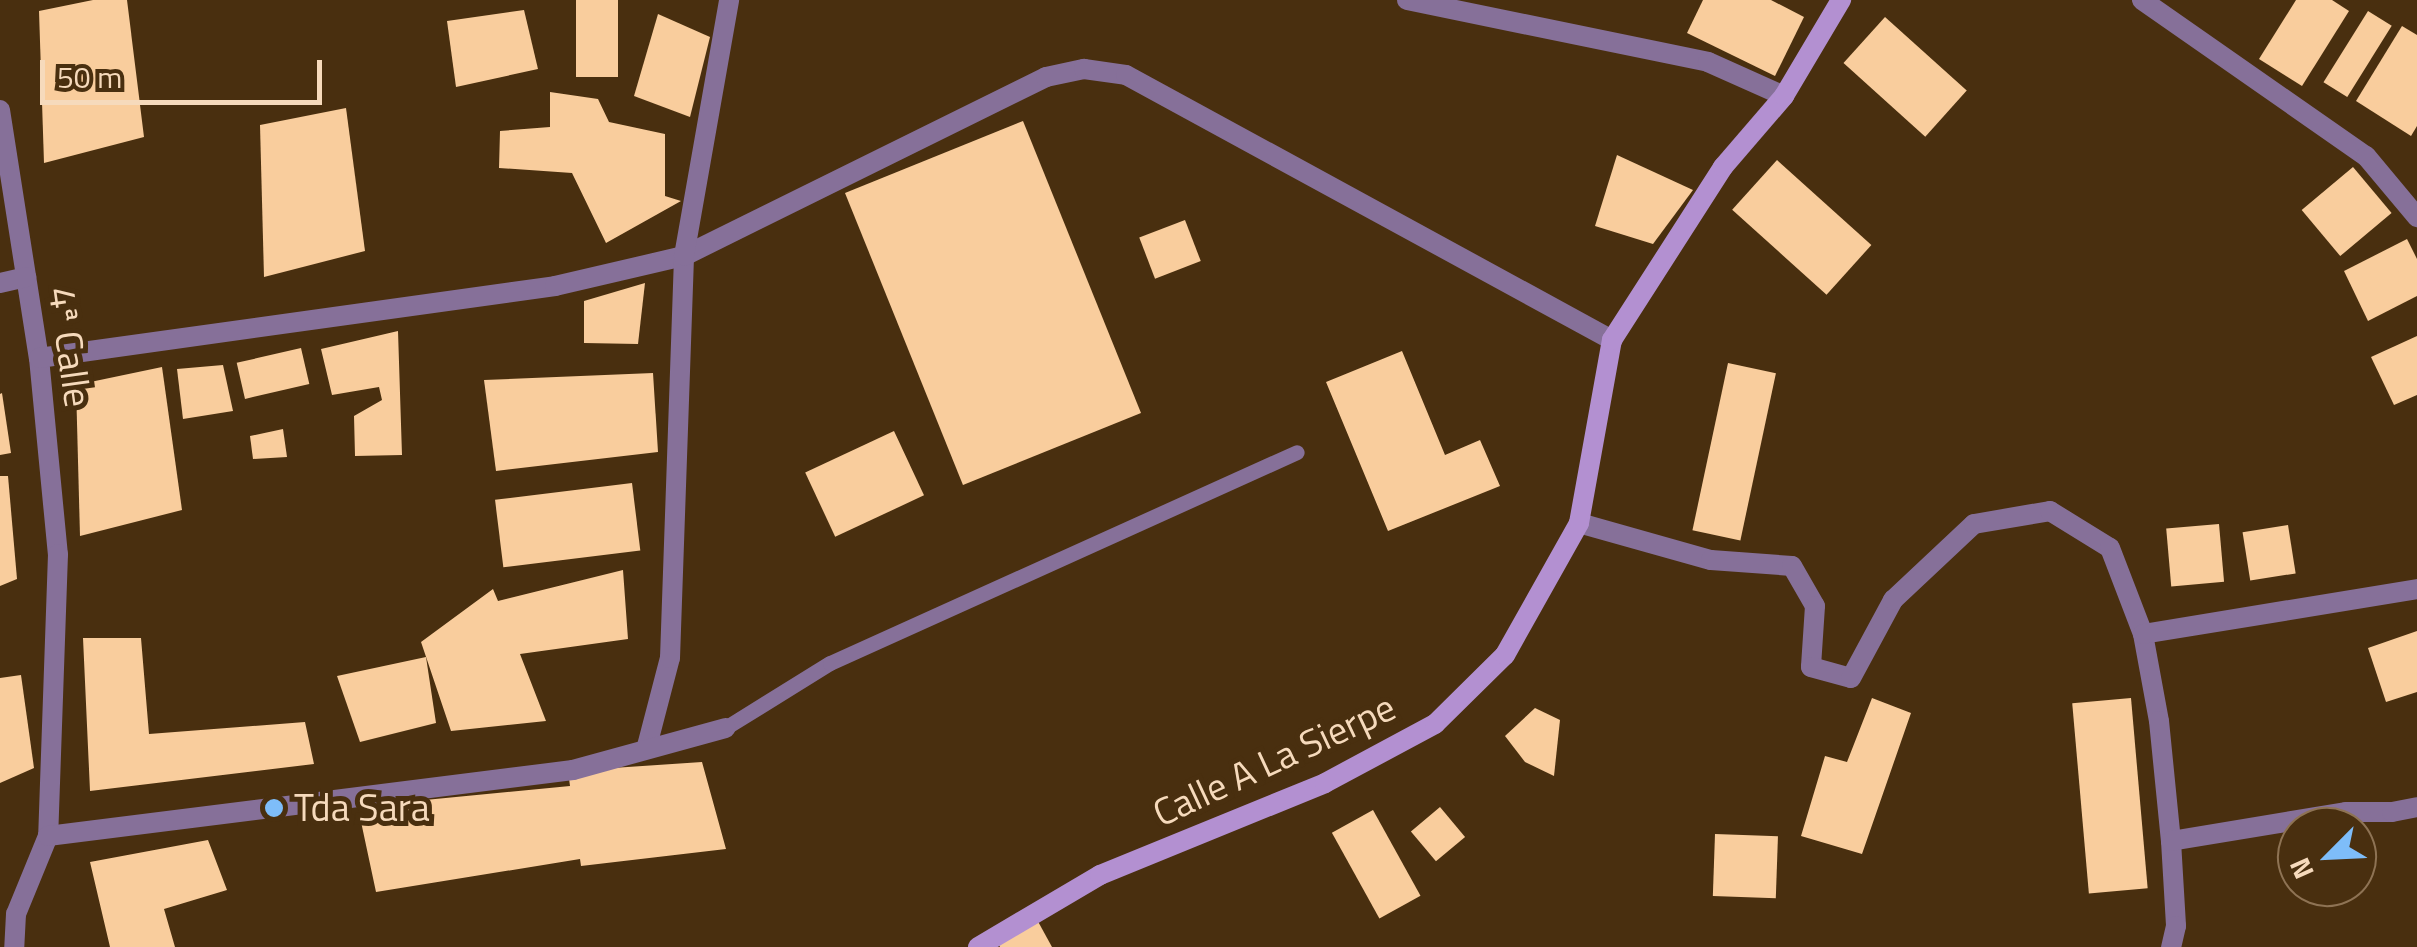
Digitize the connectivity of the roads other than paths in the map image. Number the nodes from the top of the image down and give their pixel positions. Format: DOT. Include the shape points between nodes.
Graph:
graph roads {
  1 [pos="729,0"];
  2 [pos="1407,0"];
  3 [pos="1841,0"];
  4 [pos="2142,0"];
  5 [pos="1784,96"];
  6 [pos="0,110"];
  7 [pos="2417,217"];
  8 [pos="684,256"];
  9 [pos="26,277"];
  10 [pos="0,283"];
  11 [pos="1612,340"];
  12 [pos="40,358"];
  13 [pos="1298,452"];
  14 [pos="1579,523"];
  15 [pos="2417,589"];
  16 [pos="2143,634"];
  17 [pos="725,728"];
  18 [pos="648,746"];
  19 [pos="2417,807"];
  20 [pos="48,836"];
  21 [pos="2172,841"];
  22 [pos="14,947"];
  23 [pos="978,947"];
  24 [pos="2171,947"];
  1 -- 8 [label="street"];
  2 -- 5 [label="street" via="1708,62"];
  3 -- 5 [label="street, Calle A La Sierpe"];
  4 -- 7 [label="street" via="2366,156"];
  5 -- 11 [label="street, Calle A La Sierpe" via="1723,168"];
  6 -- 9 [label="street, 4ª Calle"];
  8 -- 11 [label="street" via="1046,77 1084,69 1126,74"];
  8 -- 12 [label="street" via="554,286"];
  8 -- 18 [label="street" via="670,658"];
  9 -- 10 [label="street"];
  9 -- 12 [label="street, 4ª Calle"];
  11 -- 14 [label="street, Calle A La Sierpe"];
  12 -- 20 [label="street, 4ª Calle" via="58,554"];
  13 -- 17 [label="lane" via="830,663"];
  14 -- 16 [label="street" via="1711,560 1792,566 1814,606 1811,667 1851,678 1893,600 1974,524 2050,511 2110,548"];
  14 -- 23 [label="street, Calle A La Sierpe" via="1505,655 1436,724 1325,783 1100,875"];
  15 -- 16 [label="street"];
  16 -- 21 [label="street"];
  17 -- 18 [label="street"];
  18 -- 20 [label="street" via="573,770"];
  19 -- 21 [label="street"];
  20 -- 22 [label="street, 4ª Calle" via="16,914"];
  21 -- 24 [label="street"];
}
